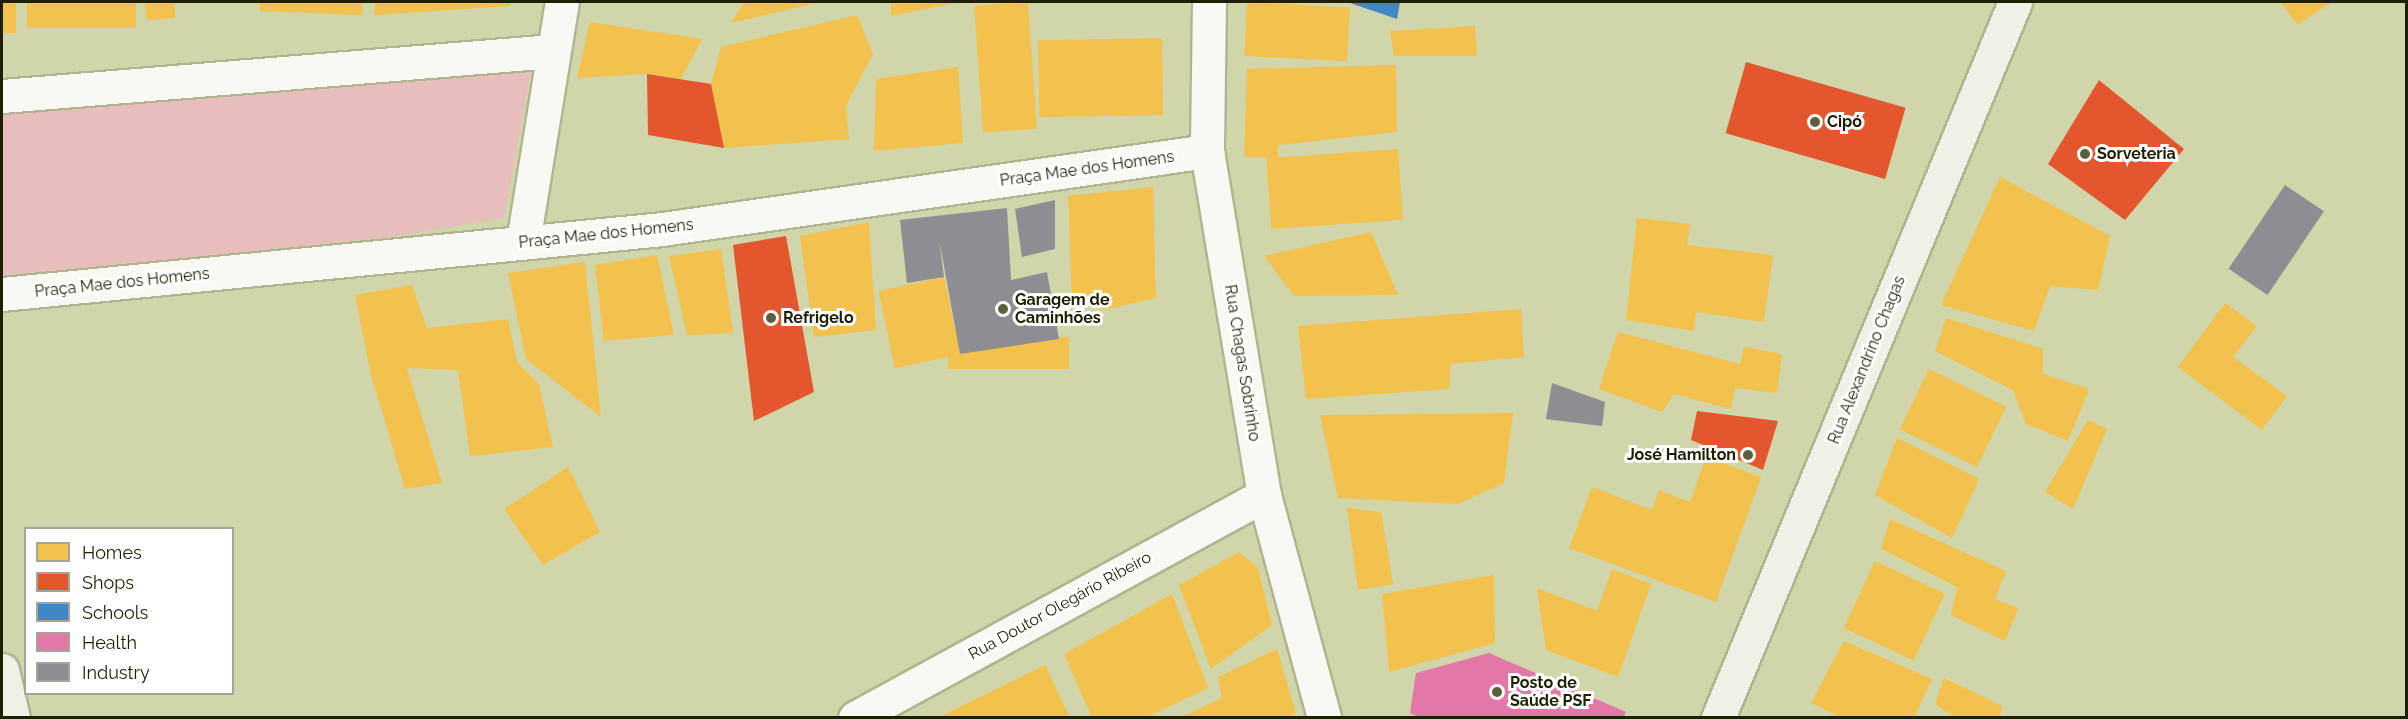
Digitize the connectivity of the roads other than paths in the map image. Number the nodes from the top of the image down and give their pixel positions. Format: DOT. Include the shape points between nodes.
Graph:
graph roads {
  1 [pos="562,2"];
  2 [pos="1209,2"];
  3 [pos="2015,2"];
  4 [pos="553,51"];
  5 [pos="2,96"];
  6 [pos="1208,151"];
  7 [pos="523,242"];
  8 [pos="2,294"];
  9 [pos="1264,495"];
  10 [pos="2,670"];
  11 [pos="13,717"];
  12 [pos="855,717"];
  13 [pos="1324,717"];
  14 [pos="1718,717"];
  1 -- 4 [label="street"];
  2 -- 6 [label="street, Rua Chagas Sobrinho"];
  3 -- 14 [label="street, Rua Alexandrino Chagas"];
  4 -- 5 [label="street"];
  4 -- 7 [label="street"];
  6 -- 7 [label="street, Praça Mae dos Homens" via="674,228"];
  6 -- 9 [label="street, Rua Chagas Sobrinho"];
  7 -- 8 [label="street, Praça Mae dos Homens"];
  9 -- 12 [label="street, Rua Doutor Olegário Ribeiro"];
  9 -- 13 [label="street, Rua Chagas Sobrinho"];
  10 -- 11 [label="street"];
}
